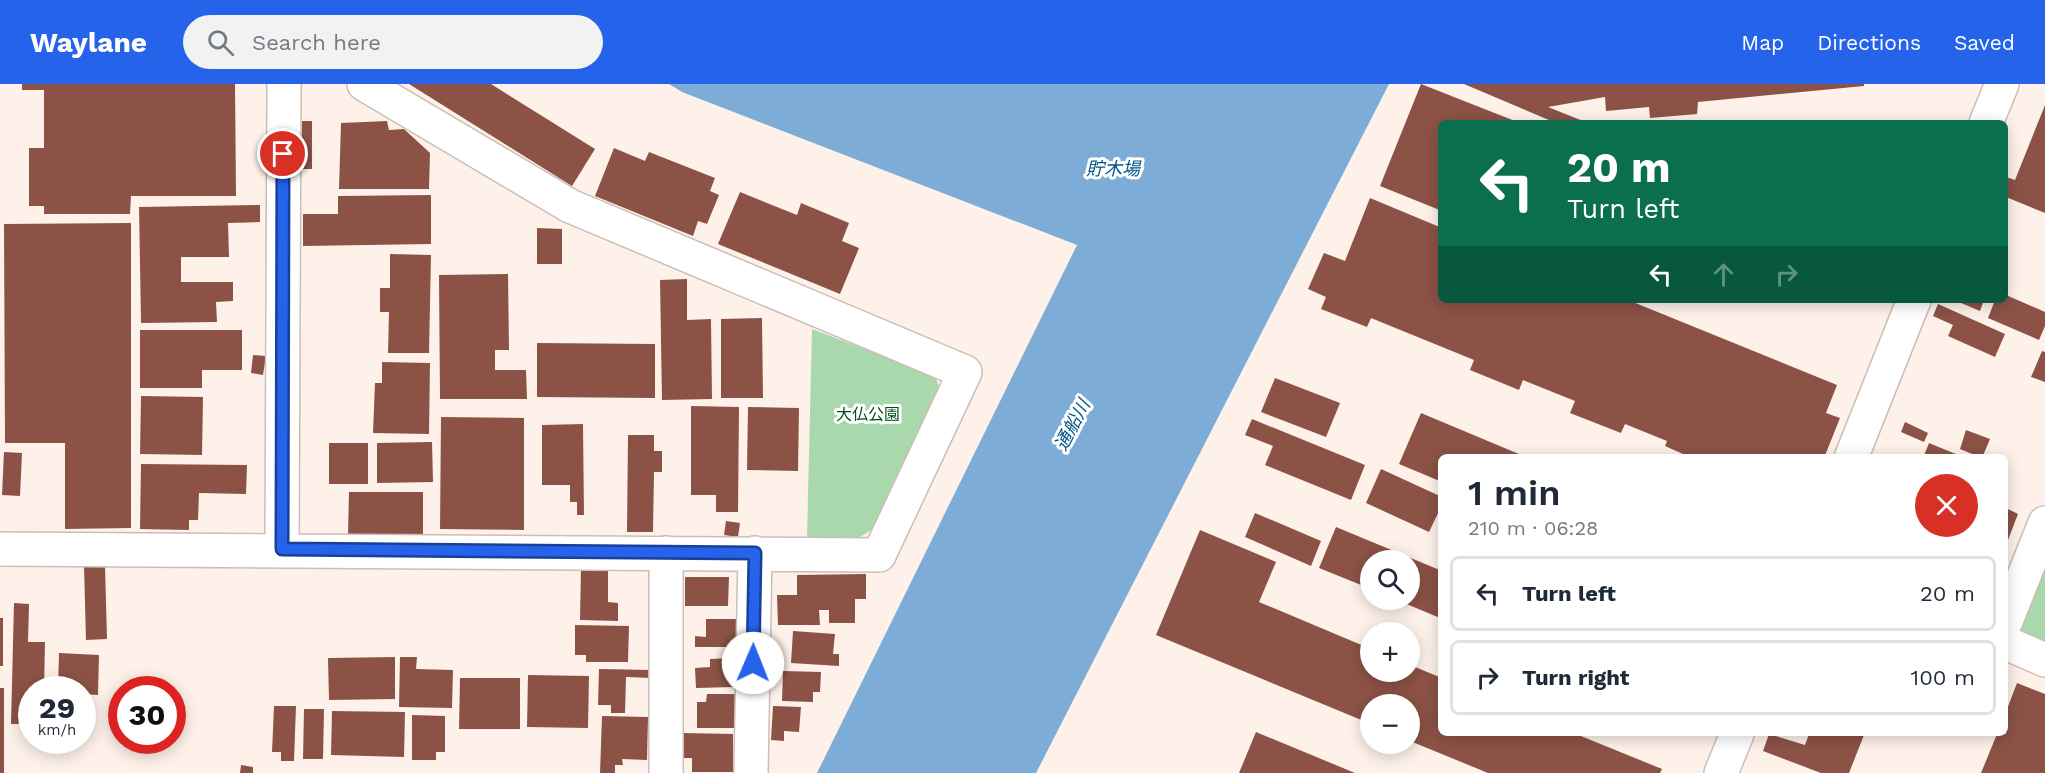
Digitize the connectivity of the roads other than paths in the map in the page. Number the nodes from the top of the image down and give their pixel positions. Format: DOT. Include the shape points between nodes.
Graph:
graph roads {
  1 [pos="284,84"];
  2 [pos="364,84"];
  3 [pos="2002,84"];
  4 [pos="1987,120"];
  5 [pos="1913,303"];
  6 [pos="1853,454"];
  7 [pos="2045,523"];
  8 [pos="0,549"];
  9 [pos="282,549"];
  10 [pos="666,552"];
  11 [pos="755,553"];
  12 [pos="2008,616"];
  13 [pos="2008,644"];
  14 [pos="2045,660"];
  15 [pos="1736,736"];
  16 [pos="666,773"];
  17 [pos="751,773"];
  18 [pos="1720,773"];
  1 -- 9 [label="street"];
  2 -- 11 [label="street" via="570,206 965,372 879,555"];
  3 -- 4 [label="street"];
  5 -- 6 [label="street"];
  7 -- 12 [label="street"];
  8 -- 9 [label="street"];
  9 -- 10 [label="street"];
  10 -- 11 [label="street"];
  10 -- 16 [label="street"];
  11 -- 17 [label="street"];
  13 -- 14 [label="street"];
  15 -- 18 [label="street"];
}
